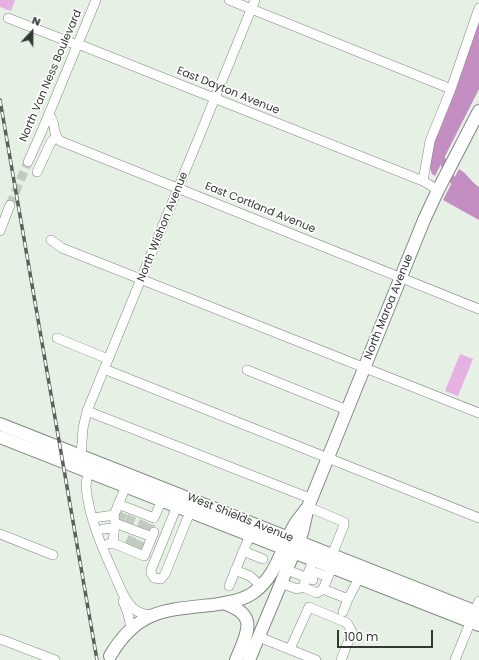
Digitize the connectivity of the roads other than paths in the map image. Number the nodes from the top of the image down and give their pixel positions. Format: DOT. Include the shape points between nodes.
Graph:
graph roads {
  1 [pos="96,0"];
  2 [pos="228,0"];
  3 [pos="256,0"];
  4 [pos="479,8"];
  5 [pos="252,9"];
  6 [pos="8,18"];
  7 [pos="78,45"];
  8 [pos="451,89"];
  9 [pos="215,98"];
  10 [pos="479,110"];
  11 [pos="49,115"];
  12 [pos="56,137"];
  13 [pos="28,162"];
  14 [pos="37,172"];
  15 [pos="423,181"];
  16 [pos="179,189"];
  17 [pos="438,190"];
  18 [pos="10,205"];
  19 [pos="0,231"];
  20 [pos="51,240"];
  21 [pos="401,278"];
  22 [pos="142,279"];
  23 [pos="479,309"];
  24 [pos="57,338"];
  25 [pos="108,359"];
  26 [pos="365,368"];
  27 [pos="104,369"];
  28 [pos="247,370"];
  29 [pos="347,410"];
  30 [pos="87,411"];
  31 [pos="479,413"];
  32 [pos="0,424"];
  33 [pos="0,437"];
  34 [pos="81,456"];
  35 [pos="329,458"];
  36 [pos="89,472"];
  37 [pos="126,486"];
  38 [pos="162,500"];
  39 [pos="310,503"];
  40 [pos="177,506"];
  41 [pos="190,512"];
  42 [pos="93,518"];
  43 [pos="479,518"];
  44 [pos="135,523"];
  45 [pos="103,529"];
  46 [pos="0,534"];
  47 [pos="250,535"];
  48 [pos="113,543"];
  49 [pos="101,545"];
  50 [pos="291,545"];
  51 [pos="243,551"];
  52 [pos="53,555"];
  53 [pos="332,555"];
  54 [pos="263,559"];
  55 [pos="235,570"];
  56 [pos="292,572"];
  57 [pos="319,576"];
  58 [pos="360,578"];
  59 [pos="286,585"];
  60 [pos="229,586"];
  61 [pos="261,586"];
  62 [pos="303,587"];
  63 [pos="121,590"];
  64 [pos="348,598"];
  65 [pos="223,603"];
  66 [pos="343,612"];
  67 [pos="477,614"];
  68 [pos="150,615"];
  69 [pos="132,628"];
  70 [pos="259,637"];
  71 [pos="0,638"];
  72 [pos="290,649"];
  73 [pos="110,656"];
  74 [pos="55,660"];
  75 [pos="236,660"];
  76 [pos="249,660"];
  77 [pos="316,660"];
  78 [pos="341,660"];
  79 [pos="455,660"];
  1 -- 7 [label="street, North Van Ness Boulevard"];
  2 -- 5 [label="street"];
  3 -- 5 [label="street, North Wishon Avenue"];
  4 -- 8 [label="street"];
  5 -- 8 [label="street"];
  5 -- 9 [label="street, North Wishon Avenue"];
  6 -- 7 [label="street, East Dayton Avenue"];
  7 -- 9 [label="street, East Dayton Avenue"];
  7 -- 11 [label="street, North Van Ness Boulevard"];
  8 -- 15 [label="street" via="430,141"];
  9 -- 15 [label="street, East Dayton Avenue"];
  9 -- 16 [label="street, North Wishon Avenue"];
  10 -- 17 [label="main road, North Maroa Avenue"];
  11 -- 12 [label="street"];
  11 -- 13 [label="street, North Van Ness Boulevard"];
  12 -- 14 [label="street" via="51,142"];
  12 -- 16 [label="street, East Cortland Avenue"];
  15 -- 17 [label="street, East Dayton Avenue"];
  16 -- 21 [label="street, East Cortland Avenue"];
  16 -- 22 [label="street, North Wishon Avenue"];
  17 -- 21 [label="main road, North Maroa Avenue"];
  18 -- 19 [label="street"];
  20 -- 22 [label="street" via="62,248"];
  21 -- 23 [label="street, East Cortland Avenue"];
  21 -- 26 [label="main road, North Maroa Avenue"];
  22 -- 25 [label="street, North Wishon Avenue"];
  22 -- 26 [label="street"];
  24 -- 25 [label="street"];
  25 -- 27 [label="street, North Wishon Avenue"];
  26 -- 29 [label="main road, North Maroa Avenue"];
  26 -- 31 [label="street"];
  27 -- 30 [label="street, North Wishon Avenue"];
  27 -- 35 [label="street"];
  28 -- 29 [label="street"];
  29 -- 35 [label="main road, North Maroa Avenue"];
  30 -- 34 [label="street, North Wishon Avenue"];
  30 -- 39 [label="street"];
  32 -- 34 [label="main road, West Shields Avenue"];
  33 -- 36 [label="main road, West Shields Avenue"];
  34 -- 50 [label="main road, West Shields Avenue"];
  35 -- 39 [label="main road, North Maroa Avenue"];
  35 -- 43 [label="street"];
  36 -- 37 [label="main road, West Shields Avenue"];
  36 -- 42 [label="street" via="86,487"];
  37 -- 38 [label="main road, West Shields Avenue"];
  37 -- 44 [label="street"];
  38 -- 40 [label="main road, West Shields Avenue"];
  38 -- 44 [label="street"];
  39 -- 50 [label="main road, North Maroa Avenue" via="296,523"];
  39 -- 53 [label="street" via="344,522"];
  40 -- 41 [label="main road, West Shields Avenue"];
  40 -- 41 [label="street" via="151,570 154,578 161,579 165,574"];
  41 -- 47 [label="main road, West Shields Avenue"];
  42 -- 44 [label="street"];
  42 -- 49 [label="street"];
  44 -- 45 [label="street"];
  44 -- 48 [label="street"];
  44 -- 48 [label="street" via="144,556"];
  46 -- 52 [label="street"];
  47 -- 50 [label="main road, West Shields Avenue"];
  47 -- 51 [label="street"];
  48 -- 49 [label="street"];
  49 -- 63 [label="street"];
  50 -- 53 [label="main road, West Shields Avenue"];
  50 -- 56 [label="main road, North Maroa Avenue"];
  50 -- 57 [label="main road, West Shields Avenue"];
  50 -- 61 [label="main road"];
  51 -- 54 [label="street"];
  51 -- 55 [label="street"];
  53 -- 67 [label="main road, West Shields Avenue"];
  55 -- 60 [label="street"];
  55 -- 61 [label="street" via="250,576"];
  56 -- 57 [label="street"];
  56 -- 59 [label="main road, North Maroa Avenue"];
  57 -- 58 [label="main road, West Shields Avenue"];
  57 -- 62 [label="street"];
  57 -- 62 [label="street" via="318,593"];
  57 -- 64 [label="street"];
  58 -- 64 [label="street"];
  58 -- 67 [label="main road, West Shields Avenue"];
  59 -- 62 [label="street" via="297,589"];
  59 -- 70 [label="main road, North Maroa Avenue"];
  61 -- 65 [label="main road" via="246,596"];
  63 -- 68 [label="street" via="133,608"];
  63 -- 69 [label="street"];
  64 -- 66 [label="street"];
  65 -- 68 [label="main road" via="167,610"];
  65 -- 75 [label="main road" via="241,611 248,623"];
  67 -- 79 [label="street"];
  68 -- 69 [label="main road"];
  69 -- 73 [label="main road"];
  70 -- 72 [label="street"];
  70 -- 76 [label="main road, North Maroa Avenue"];
  71 -- 74 [label="street"];
  72 -- 77 [label="street"];
  72 -- 78 [label="street" via="309,607 347,623 352,632"];
}
